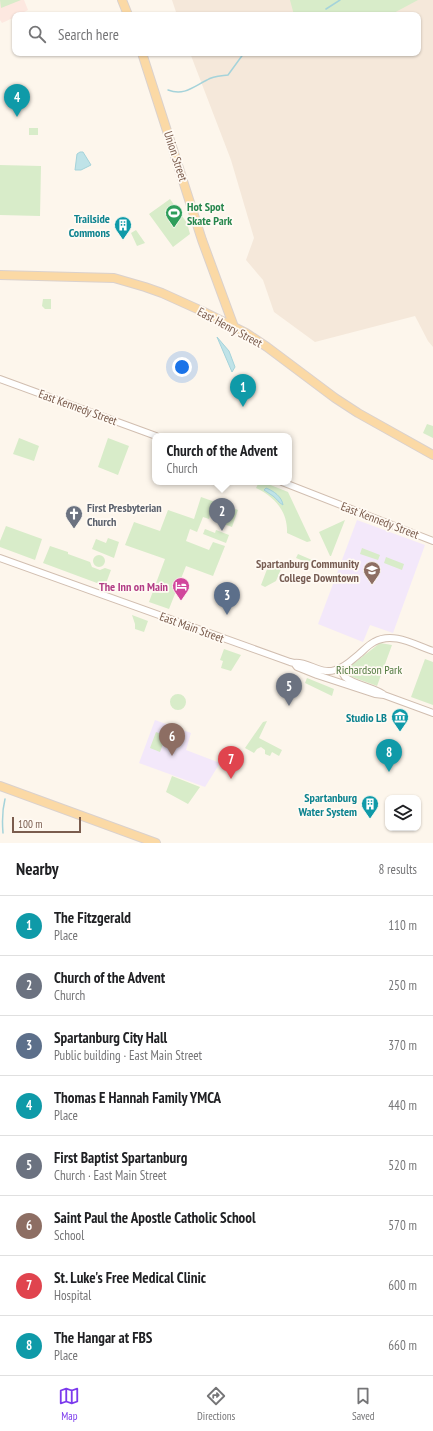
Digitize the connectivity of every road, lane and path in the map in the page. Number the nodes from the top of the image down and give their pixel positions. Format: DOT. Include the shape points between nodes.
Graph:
graph roads {
  1 [pos="122,0"];
  2 [pos="127,12"];
  3 [pos="143,56"];
  4 [pos="0,275"];
  5 [pos="234,327"];
  6 [pos="0,379"];
  7 [pos="152,435"];
  8 [pos="433,455"];
  9 [pos="290,485"];
  10 [pos="433,541"];
  11 [pos="0,558"];
  12 [pos="433,651"];
  13 [pos="294,663"];
  14 [pos="339,669"];
  15 [pos="384,695"];
  16 [pos="433,713"];
  17 [pos="0,786"];
  18 [pos="156,843"];
  1 -- 2 [label="main road"];
  3 -- 5 [label="main road, Union Street" via="202,240"];
  4 -- 5 [label="main road, East Henry Street" via="120,279 162,293"];
  5 -- 8 [label="main road, East Henry Street" via="267,347 358,413"];
  6 -- 7 [label="street, East Kennedy Street"];
  9 -- 10 [label="street, East Kennedy Street"];
  11 -- 13 [label="street, East Main Street"];
  12 -- 14 [label="street" via="403,640 380,639"];
  13 -- 14 [label="street" via="300,662 326,671"];
  13 -- 15 [label="street, East Main Street" via="297,667 317,675"];
  14 -- 15 [label="street, East Main Street" via="350,680"];
  15 -- 16 [label="street, East Main Street"];
  17 -- 18 [label="main road"];
}
